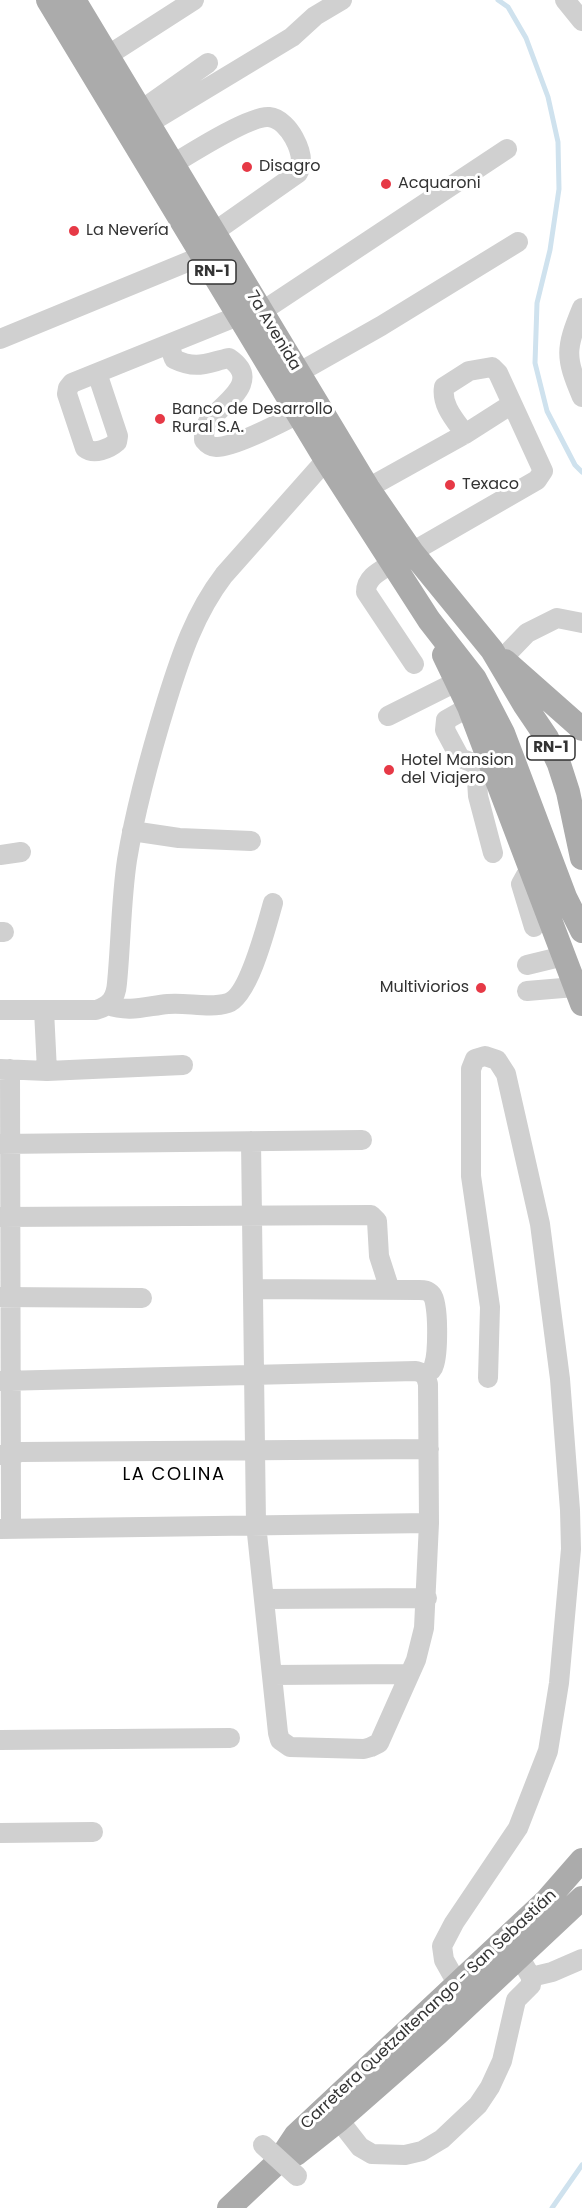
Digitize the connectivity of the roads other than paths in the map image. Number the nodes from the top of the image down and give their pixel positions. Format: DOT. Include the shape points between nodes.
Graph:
graph roads {
  1 [pos="48,0"];
  2 [pos="74,0"];
  3 [pos="194,0"];
  4 [pos="342,0"];
  5 [pos="565,0"];
  6 [pos="582,21"];
  7 [pos="107,56"];
  8 [pos="208,63"];
  9 [pos="144,118"];
  10 [pos="507,149"];
  11 [pos="173,164"];
  12 [pos="214,232"];
  13 [pos="518,242"];
  14 [pos="202,256"];
  15 [pos="582,308"];
  16 [pos="249,314"];
  17 [pos="0,339"];
  18 [pos="169,345"];
  19 [pos="97,373"];
  20 [pos="298,373"];
  21 [pos="582,397"];
  22 [pos="512,404"];
  23 [pos="298,414"];
  24 [pos="465,434"];
  25 [pos="335,454"];
  26 [pos="368,488"];
  27 [pos="402,558"];
  28 [pos="429,620"];
  29 [pos="582,623"];
  30 [pos="497,654"];
  31 [pos="414,664"];
  32 [pos="456,682"];
  33 [pos="388,716"];
  34 [pos="582,729"];
  35 [pos="482,762"];
  36 [pos="132,831"];
  37 [pos="251,841"];
  38 [pos="21,852"];
  39 [pos="493,853"];
  40 [pos="0,855"];
  41 [pos="582,858"];
  42 [pos="533,873"];
  43 [pos="273,903"];
  44 [pos="534,927"];
  45 [pos="582,931"];
  46 [pos="564,957"];
  47 [pos="527,966"];
  48 [pos="527,991"];
  49 [pos="579,995"];
  50 [pos="108,1005"];
  51 [pos="0,1010"];
  52 [pos="44,1010"];
  53 [pos="183,1065"];
  54 [pos="5,1069"];
  55 [pos="46,1071"];
  56 [pos="362,1140"];
  57 [pos="251,1141"];
  58 [pos="5,1144"];
  59 [pos="5,1217"];
  60 [pos="252,1217"];
  61 [pos="253,1289"];
  62 [pos="390,1290"];
  63 [pos="5,1297"];
  64 [pos="142,1298"];
  65 [pos="425,1374"];
  66 [pos="254,1375"];
  67 [pos="488,1378"];
  68 [pos="5,1381"];
  69 [pos="255,1449"];
  70 [pos="429,1449"];
  71 [pos="5,1455"];
  72 [pos="576,1508"];
  73 [pos="429,1523"];
  74 [pos="256,1524"];
  75 [pos="5,1529"];
  76 [pos="427,1598"];
  77 [pos="264,1599"];
  78 [pos="409,1674"];
  79 [pos="272,1675"];
  80 [pos="230,1737"];
  81 [pos="0,1740"];
  82 [pos="93,1832"];
  83 [pos="0,1833"];
  84 [pos="582,1860"];
  85 [pos="582,1898"];
  86 [pos="582,1959"];
  87 [pos="525,1968"];
  88 [pos="458,1984"];
  89 [pos="339,2120"];
  90 [pos="270,2153"];
  91 [pos="297,2176"];
  92 [pos="229,2208"];
  1 -- 14 [label="main road, 7a Avenida / RN-1"];
  2 -- 7 [label="main road, 7a Avenida / RN-1"];
  3 -- 7 [label="street"];
  4 -- 9 [label="street" via="315,16 292,37"];
  5 -- 6 [label="street"];
  7 -- 9 [label="main road, 7a Avenida / RN-1"];
  8 -- 9 [label="street"];
  9 -- 11 [label="main road, 7a Avenida / RN-1"];
  10 -- 16 [label="street"];
  11 -- 12 [label="main road, 7a Avenida / RN-1"];
  11 -- 12 [label="street" via="257,118 279,120 294,138 302,160 298,173"];
  12 -- 16 [label="main road, 7a Avenida / RN-1"];
  13 -- 20 [label="street"];
  14 -- 16 [label="main road, 7a Avenida / RN-1"];
  14 -- 17 [label="street"];
  15 -- 21 [label="street" via="569,358"];
  16 -- 18 [label="street"];
  16 -- 20 [label="main road, 7a Avenida / RN-1"];
  16 -- 23 [label="main road, 7a Avenida / RN-1"];
  18 -- 19 [label="street"];
  18 -- 23 [label="street" via="174,359 186,365 229,358 239,368 241,385 205,428 204,441 213,447 227,446"];
  20 -- 25 [label="main road, 7a Avenida / RN-1"];
  22 -- 24 [label="street"];
  22 -- 24 [label="street" via="492,367 469,371 444,387 442,397"];
  22 -- 27 [label="street" via="543,471 537,480"];
  23 -- 25 [label="main road, 7a Avenida / RN-1"];
  24 -- 26 [label="street"];
  25 -- 26 [label="main road, 7a Avenida / RN-1"];
  25 -- 27 [label="main road, 7a Avenida / RN-1"];
  25 -- 36 [label="street" via="224,575 201,609 156,736"];
  26 -- 27 [label="main road, 7a Avenida / RN-1"];
  27 -- 28 [label="main road, 7a Avenida / RN-1"];
  27 -- 30 [label="main road, 7a Avenida / RN-1"];
  27 -- 31 [label="street" via="371,578 366,592"];
  28 -- 32 [label="main road"];
  28 -- 45 [label="main road, RN-1" via="475,679 503,734 565,897"];
  29 -- 30 [label="street" via="557,618"];
  30 -- 34 [label="main road"];
  30 -- 41 [label="main road, RN-1" via="559,764"];
  32 -- 33 [label="street"];
  32 -- 35 [label="main road" via="469,707"];
  35 -- 39 [label="street" via="478,796"];
  35 -- 42 [label="main road"];
  36 -- 37 [label="street" via="179,838"];
  36 -- 50 [label="street" via="116,992"];
  38 -- 40 [label="street"];
  42 -- 44 [label="street" via="526,875 521,884"];
  42 -- 46 [label="main road"];
  43 -- 50 [label="street" via="244,986 232,1002 138,1009"];
  46 -- 47 [label="street"];
  46 -- 49 [label="main road"];
  48 -- 49 [label="street"];
  50 -- 52 [label="street" via="96,1010"];
  51 -- 52 [label="street"];
  52 -- 55 [label="street"];
  53 -- 55 [label="street"];
  54 -- 55 [label="street"];
  54 -- 58 [label="street"];
  56 -- 57 [label="street"];
  57 -- 58 [label="street"];
  57 -- 60 [label="street"];
  58 -- 59 [label="street"];
  59 -- 60 [label="street"];
  59 -- 63 [label="street"];
  60 -- 61 [label="street"];
  60 -- 62 [label="street" via="374,1216 379,1256"];
  61 -- 62 [label="street"];
  61 -- 66 [label="street"];
  62 -- 65 [label="street" via="424,1290 433,1296 435,1362"];
  63 -- 64 [label="street"];
  63 -- 68 [label="street"];
  65 -- 66 [label="street" via="416,1371"];
  65 -- 70 [label="street"];
  66 -- 68 [label="street"];
  66 -- 69 [label="street"];
  67 -- 72 [label="street" via="490,1307 471,1176 470,1113 471,1069 475,1059 485,1056 497,1060 506,1074 540,1224"];
  68 -- 71 [label="street"];
  69 -- 70 [label="street"];
  69 -- 71 [label="street"];
  69 -- 74 [label="street"];
  70 -- 73 [label="street"];
  71 -- 75 [label="street"];
  72 -- 88 [label="street" via="559,1683 548,1751 518,1827 442,1946 444,1960"];
  73 -- 74 [label="street"];
  73 -- 76 [label="street"];
  74 -- 75 [label="street"];
  74 -- 77 [label="street"];
  76 -- 77 [label="street"];
  76 -- 78 [label="street" via="421,1645"];
  77 -- 79 [label="street"];
  78 -- 79 [label="street"];
  78 -- 79 [label="street" via="379,1743 364,1749 290,1747 280,1740"];
  80 -- 81 [label="street"];
  82 -- 83 [label="street"];
  84 -- 88 [label="main road, Carretera Quetzaltenango - San Sebastián" via="547,1900"];
  85 -- 87 [label="main road, Carretera Quetzaltenango - San Sebastián"];
  86 -- 87 [label="street" via="552,1972"];
  87 -- 89 [label="main road, Carretera Quetzaltenango - San Sebastián"];
  87 -- 89 [label="street" via="529,1989 516,2000 502,2061 490,2086 478,2106 442,2139 422,2151 405,2155 372,2154 360,2147"];
  88 -- 90 [label="main road, Carretera Quetzaltenango - San Sebastián" via="296,2135"];
  89 -- 90 [label="main road, Carretera Quetzaltenango - San Sebastián" via="301,2151"];
  90 -- 91 [label="street, bridge"];
  90 -- 92 [label="main road, Carretera Quetzaltenango - San Sebastián"];
}
